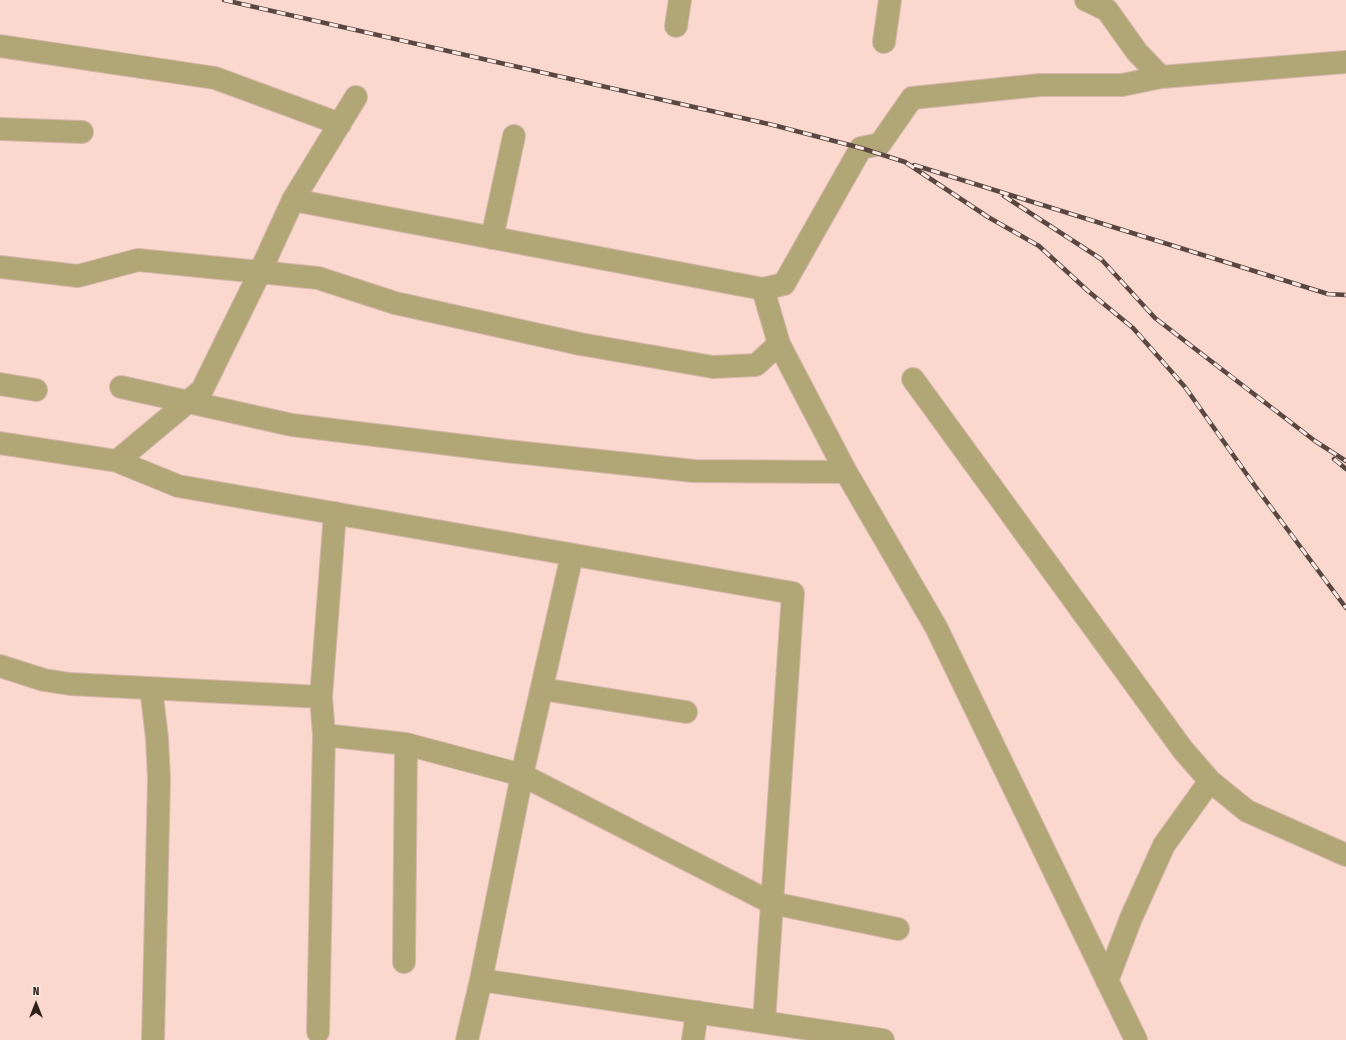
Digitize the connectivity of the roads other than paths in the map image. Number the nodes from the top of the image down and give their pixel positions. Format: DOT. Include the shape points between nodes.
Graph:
graph roads {
  1 [pos="680,0"];
  2 [pos="890,0"];
  3 [pos="1086,0"];
  4 [pos="1108,5"];
  5 [pos="676,26"];
  6 [pos="884,42"];
  7 [pos="0,46"];
  8 [pos="1346,62"];
  9 [pos="1161,77"];
  10 [pos="356,97"];
  11 [pos="340,124"];
  12 [pos="0,129"];
  13 [pos="82,132"];
  14 [pos="514,136"];
  15 [pos="293,200"];
  16 [pos="492,238"];
  17 [pos="0,267"];
  18 [pos="260,272"];
  19 [pos="763,289"];
  20 [pos="779,344"];
  21 [pos="913,380"];
  22 [pos="0,384"];
  23 [pos="121,387"];
  24 [pos="36,390"];
  25 [pos="188,402"];
  26 [pos="0,443"];
  27 [pos="117,461"];
  28 [pos="846,472"];
  29 [pos="335,513"];
  30 [pos="572,555"];
  31 [pos="9,669"];
  32 [pos="151,688"];
  33 [pos="542,689"];
  34 [pos="321,697"];
  35 [pos="686,712"];
  36 [pos="324,735"];
  37 [pos="406,744"];
  38 [pos="522,775"];
  39 [pos="1210,781"];
  40 [pos="1346,855"];
  41 [pos="772,903"];
  42 [pos="898,929"];
  43 [pos="404,962"];
  44 [pos="481,980"];
  45 [pos="1107,981"];
  46 [pos="697,1012"];
  47 [pos="764,1022"];
  48 [pos="318,1032"];
  49 [pos="153,1040"];
  50 [pos="467,1040"];
  51 [pos="693,1040"];
  52 [pos="883,1040"];
  53 [pos="1136,1040"];
  1 -- 5 [label="street"];
  2 -- 6 [label="street"];
  3 -- 4 [label="street"];
  4 -- 9 [label="street" via="1137,52"];
  7 -- 11 [label="street" via="215,78"];
  8 -- 9 [label="street"];
  9 -- 19 [label="street" via="1122,85 1040,85 912,98 880,144 861,148 784,284"];
  10 -- 11 [label="street"];
  11 -- 15 [label="street"];
  12 -- 13 [label="street"];
  14 -- 16 [label="street"];
  15 -- 16 [label="street"];
  15 -- 18 [label="street"];
  16 -- 19 [label="street"];
  17 -- 18 [label="street" via="78,276 138,260"];
  18 -- 20 [label="street" via="318,278 395,303 580,344 713,367 756,365"];
  18 -- 25 [label="street" via="202,390"];
  19 -- 20 [label="street"];
  20 -- 28 [label="street"];
  21 -- 39 [label="street" via="1183,750"];
  22 -- 24 [label="street"];
  23 -- 25 [label="street"];
  25 -- 27 [label="street"];
  25 -- 28 [label="street" via="292,425 663,468 694,471"];
  26 -- 27 [label="street"];
  27 -- 29 [label="street" via="178,486"];
  28 -- 45 [label="street" via="936,627"];
  29 -- 30 [label="street"];
  29 -- 34 [label="street"];
  30 -- 33 [label="street"];
  30 -- 41 [label="street" via="793,593"];
  31 -- 32 [label="street" via="44,680 70,684"];
  32 -- 34 [label="street"];
  32 -- 49 [label="street" via="159,779"];
  33 -- 35 [label="street"];
  33 -- 38 [label="street"];
  34 -- 36 [label="street"];
  36 -- 37 [label="street"];
  36 -- 48 [label="street"];
  37 -- 38 [label="street"];
  37 -- 43 [label="street"];
  38 -- 41 [label="street"];
  38 -- 44 [label="street"];
  39 -- 40 [label="street" via="1247,811"];
  39 -- 45 [label="street" via="1164,844 1131,918"];
  41 -- 42 [label="street"];
  41 -- 47 [label="street"];
  44 -- 46 [label="street"];
  44 -- 50 [label="street"];
  45 -- 53 [label="street"];
  46 -- 47 [label="street"];
  46 -- 51 [label="street"];
  47 -- 52 [label="street"];
}
